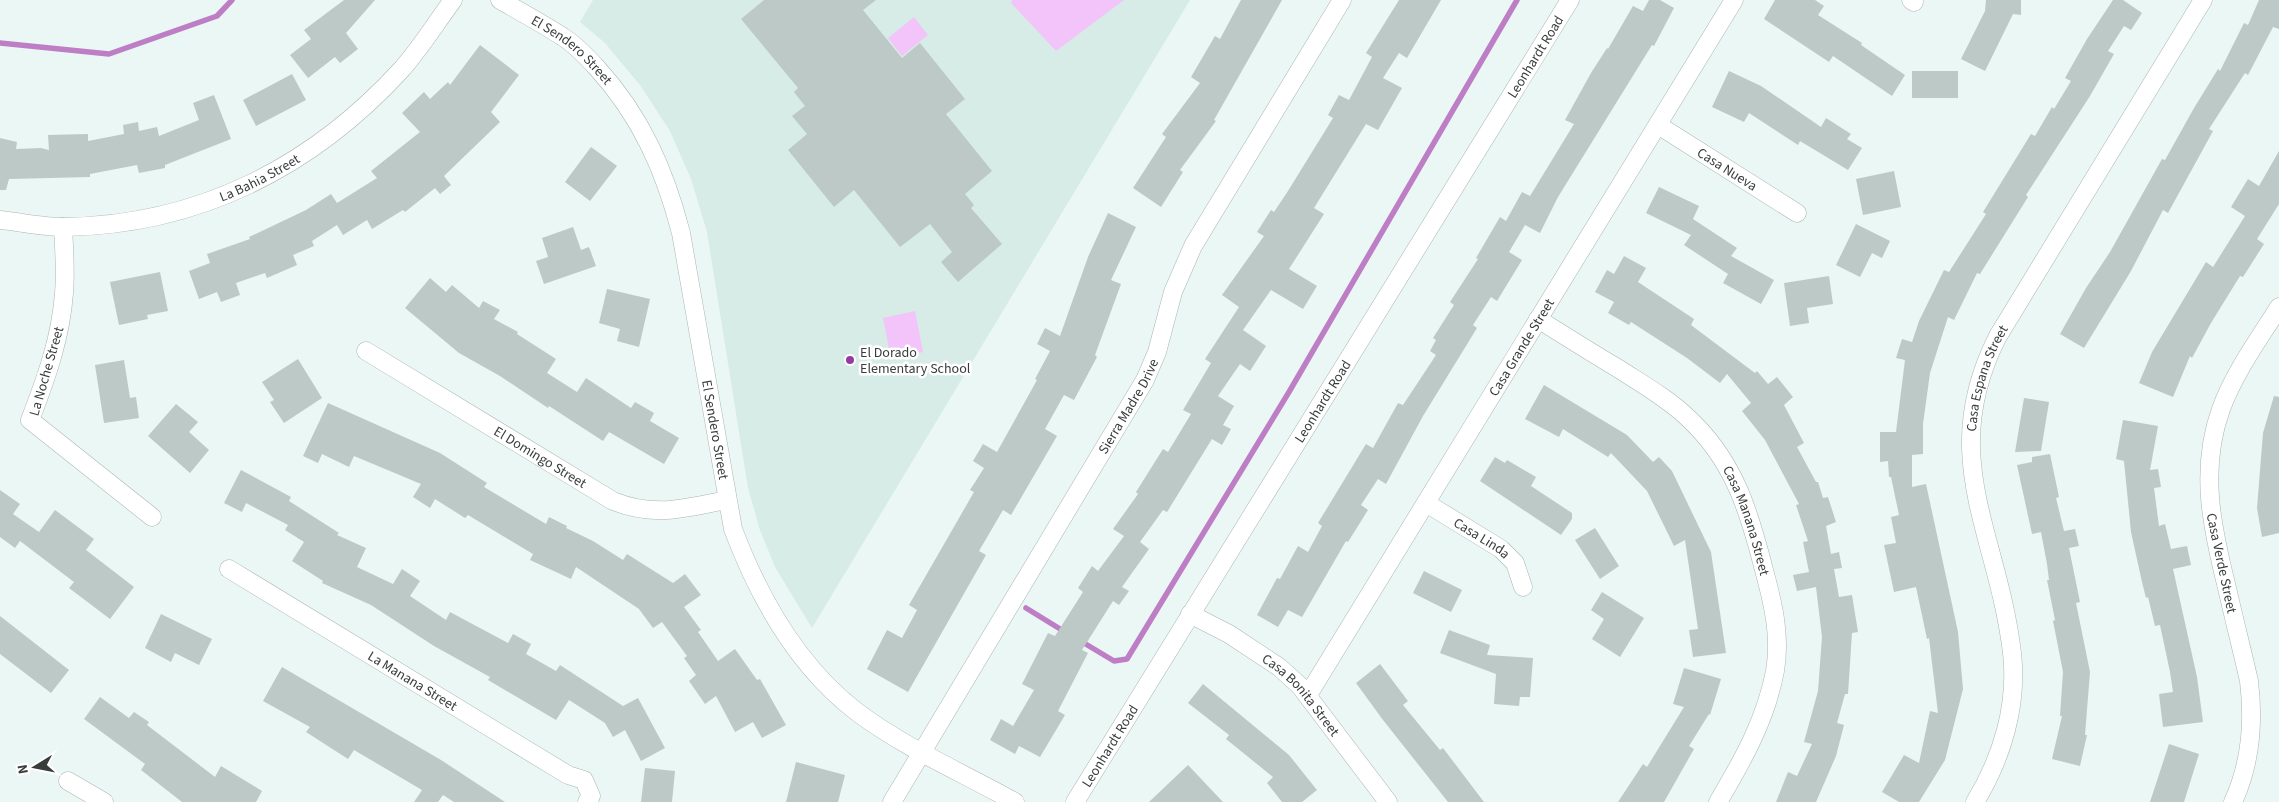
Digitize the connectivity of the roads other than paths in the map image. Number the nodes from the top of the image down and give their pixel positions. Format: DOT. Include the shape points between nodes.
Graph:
graph roads {
  1 [pos="453,0"];
  2 [pos="500,0"];
  3 [pos="1342,0"];
  4 [pos="1570,0"];
  5 [pos="1734,0"];
  6 [pos="2203,0"];
  7 [pos="1658,125"];
  8 [pos="1797,213"];
  9 [pos="0,220"];
  10 [pos="63,227"];
  11 [pos="2279,307"];
  12 [pos="1538,319"];
  13 [pos="366,351"];
  14 [pos="728,500"];
  15 [pos="1426,503"];
  16 [pos="152,517"];
  17 [pos="229,569"];
  18 [pos="1523,587"];
  19 [pos="1190,614"];
  20 [pos="1308,695"];
  21 [pos="923,752"];
  22 [pos="68,781"];
  23 [pos="589,799"];
  24 [pos="104,802"];
  25 [pos="892,802"];
  26 [pos="1016,802"];
  27 [pos="1075,802"];
  28 [pos="1388,802"];
  29 [pos="1718,802"];
  30 [pos="1976,802"];
  31 [pos="2233,802"];
  1 -- 10 [label="street, La Bahia Street" via="403,69 367,105 328,138 286,166 223,197 182,211 129,221"];
  2 -- 14 [label="street, El Sendero Street" via="564,38 585,56 621,97 652,148 669,189 681,233"];
  3 -- 21 [label="street, Sierra Madre Drive" via="1193,246 1173,292 1157,352 1145,380"];
  4 -- 19 [label="street, Leonhardt Road"];
  5 -- 7 [label="street, Casa Grande Street"];
  6 -- 30 [label="street, Casa Espana Street" via="1998,336 1978,382 1970,428 1972,476 2007,625 2012,679 2006,729 1999,754"];
  7 -- 8 [label="street, Casa Nueva"];
  7 -- 12 [label="street, Casa Grande Street"];
  9 -- 10 [label="street, La Bahia Street"];
  10 -- 16 [label="street, La Noche Street" via="65,292 59,330 47,376 30,420"];
  11 -- 31 [label="street, Casa Verde Street" via="2222,407 2209,467 2213,532 2250,681 2252,705 2252,728 2244,774"];
  12 -- 15 [label="street, Casa Grande Street"];
  12 -- 29 [label="street, Casa Manana Street" via="1651,389 1686,416 1726,465 1750,515 1774,610 1775,668 1764,714"];
  13 -- 14 [label="street, El Domingo Street" via="612,501 649,512"];
  14 -- 21 [label="street, El Sendero Street" via="732,529 749,570 794,646 857,711"];
  15 -- 18 [label="street, Casa Linda" via="1501,549 1515,563"];
  15 -- 20 [label="street, Casa Grande Street"];
  17 -- 23 [label="street, La Manana Street" via="568,775 584,780"];
  19 -- 20 [label="street, Casa Bonita Street" via="1229,634 1279,667"];
  19 -- 27 [label="street, Leonhardt Road"];
  20 -- 28 [label="street, Casa Bonita Street"];
  21 -- 25 [label="street, Sierra Madre Drive"];
  21 -- 26 [label="street, El Sendero Street"];
  22 -- 24 [label="street"];
}
